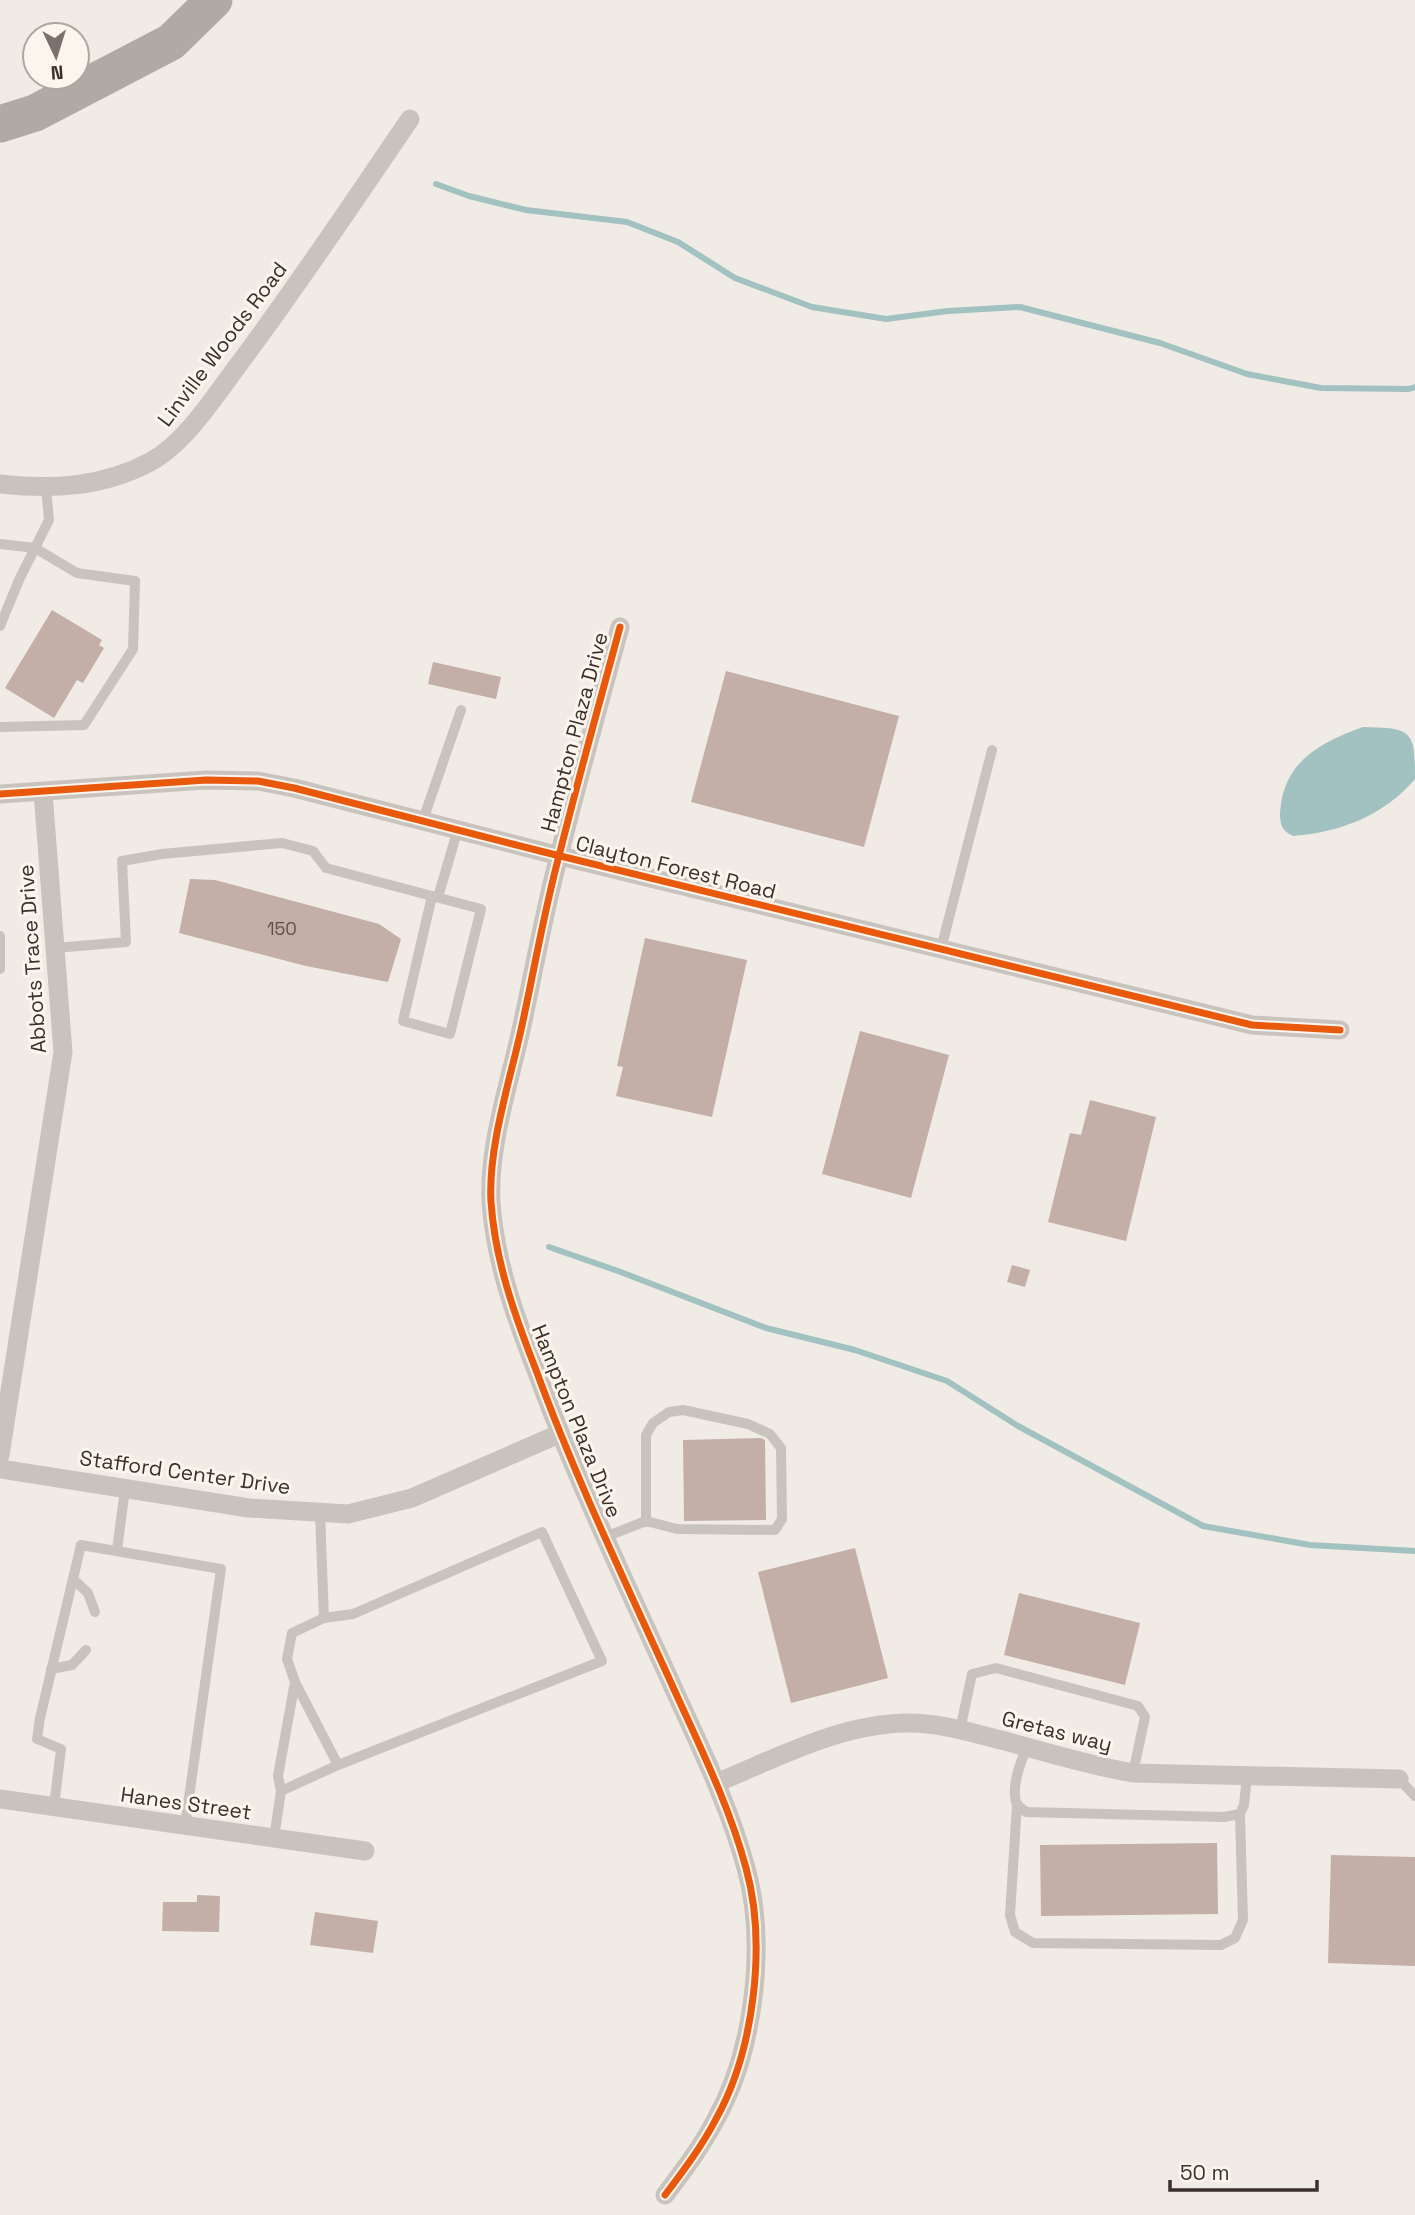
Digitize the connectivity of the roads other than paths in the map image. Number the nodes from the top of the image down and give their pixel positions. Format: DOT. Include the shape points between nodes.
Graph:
graph roads {
  1 [pos="214,0"];
  2 [pos="410,119"];
  3 [pos="0,124"];
  4 [pos="0,484"];
  5 [pos="46,487"];
  6 [pos="0,544"];
  7 [pos="35,548"];
  8 [pos="0,626"];
  9 [pos="620,626"];
  10 [pos="461,710"];
  11 [pos="0,727"];
  12 [pos="992,750"];
  13 [pos="43,792"];
  14 [pos="0,794"];
  15 [pos="423,820"];
  16 [pos="458,829"];
  17 [pos="558,856"];
  18 [pos="435,897"];
  19 [pos="0,936"];
  20 [pos="55,948"];
  21 [pos="941,949"];
  22 [pos="0,969"];
  23 [pos="1340,1030"];
  24 [pos="559,1434"];
  25 [pos="0,1455"];
  26 [pos="0,1469"];
  27 [pos="125,1489"];
  28 [pos="320,1512"];
  29 [pos="646,1521"];
  30 [pos="605,1537"];
  31 [pos="117,1550"];
  32 [pos="73,1580"];
  33 [pos="95,1612"];
  34 [pos="324,1618"];
  35 [pos="86,1650"];
  36 [pos="51,1669"];
  37 [pos="295,1682"];
  38 [pos="960,1730"];
  39 [pos="1027,1747"];
  40 [pos="338,1765"];
  41 [pos="1133,1773"];
  42 [pos="1247,1776"];
  43 [pos="1399,1779"];
  44 [pos="716,1783"];
  45 [pos="281,1791"];
  46 [pos="1415,1796"];
  47 [pos="0,1799"];
  48 [pos="1017,1804"];
  49 [pos="54,1806"];
  50 [pos="1240,1814"];
  51 [pos="185,1827"];
  52 [pos="274,1838"];
  53 [pos="365,1851"];
  54 [pos="665,2195"];
  1 -- 3 [label="highway" via="171,42 35,113"];
  2 -- 5 [label="street, Linville Woods Road" via="272,320 174,445 127,472 92,483"];
  4 -- 5 [label="street, Linville Woods Road"];
  5 -- 7 [label="lane" via="49,520"];
  6 -- 7 [label="lane"];
  7 -- 8 [label="lane"];
  7 -- 11 [label="lane" via="77,573 135,581 133,649 84,725"];
  9 -- 17 [label="street, Hampton Plaza Drive"];
  10 -- 15 [label="lane"];
  12 -- 21 [label="lane"];
  13 -- 14 [label="street, Clayton Forest Road"];
  13 -- 15 [label="street, Clayton Forest Road" via="206,780 258,781"];
  13 -- 20 [label="street, Abbots Trace Drive"];
  15 -- 16 [label="street, Clayton Forest Road"];
  16 -- 17 [label="street, Clayton Forest Road"];
  16 -- 18 [label="lane"];
  17 -- 21 [label="street, Clayton Forest Road"];
  17 -- 24 [label="street, Hampton Plaza Drive" via="495,1145 491,1199 513,1310"];
  18 -- 18 [label="lane" via="481,909 450,1034 403,1021"];
  18 -- 20 [label="lane" via="326,868 313,851 282,842 162,854 122,861 126,942"];
  19 -- 22 [label="lane"];
  20 -- 25 [label="street, Abbots Trace Drive" via="63,1052"];
  21 -- 23 [label="street, Clayton Forest Road" via="1252,1025"];
  24 -- 28 [label="street, Stafford Center Drive" via="412,1498 348,1514"];
  24 -- 30 [label="street, Hampton Plaza Drive"];
  26 -- 27 [label="street, Stafford Center Drive"];
  27 -- 28 [label="street, Stafford Center Drive" via="249,1508"];
  27 -- 31 [label="lane"];
  28 -- 34 [label="lane"];
  29 -- 29 [label="lane" via="677,1529 775,1530 782,1519 781,1448 770,1434 748,1424 683,1410 670,1412 653,1423 646,1435"];
  29 -- 30 [label="lane"];
  30 -- 44 [label="street, Hampton Plaza Drive"];
  31 -- 32 [label="lane" via="81,1545"];
  31 -- 51 [label="lane" via="221,1569"];
  32 -- 33 [label="lane" via="88,1593"];
  32 -- 36 [label="lane"];
  34 -- 37 [label="lane" via="292,1633 287,1658"];
  34 -- 40 [label="lane" via="353,1614 542,1532 601,1661"];
  35 -- 36 [label="lane" via="72,1665"];
  36 -- 49 [label="lane" via="37,1740 61,1749"];
  37 -- 40 [label="lane"];
  37 -- 45 [label="lane" via="278,1776"];
  38 -- 39 [label="street, Gretas way"];
  38 -- 41 [label="lane" via="972,1674 996,1668 1138,1706 1145,1717"];
  38 -- 44 [label="street, Gretas way" via="909,1723 870,1727 826,1737"];
  39 -- 41 [label="street, Gretas way"];
  39 -- 48 [label="lane" via="1017,1774"];
  40 -- 45 [label="lane"];
  41 -- 42 [label="street, Gretas way"];
  42 -- 43 [label="street, Gretas way"];
  42 -- 50 [label="lane"];
  43 -- 46 [label="lane"];
  44 -- 54 [label="street, Hampton Plaza Drive" via="747,1871 756,1935 755,1985 747,2030 719,2115"];
  45 -- 52 [label="lane"];
  47 -- 49 [label="street, Hanes Street"];
  48 -- 50 [label="lane" via="1026,1812"];
  48 -- 50 [label="lane" via="1010,1915 1015,1932 1032,1943 1221,1945 1235,1938 1243,1920"];
  49 -- 51 [label="street, Hanes Street"];
  51 -- 52 [label="street, Hanes Street"];
  52 -- 53 [label="street, Hanes Street"];
}
